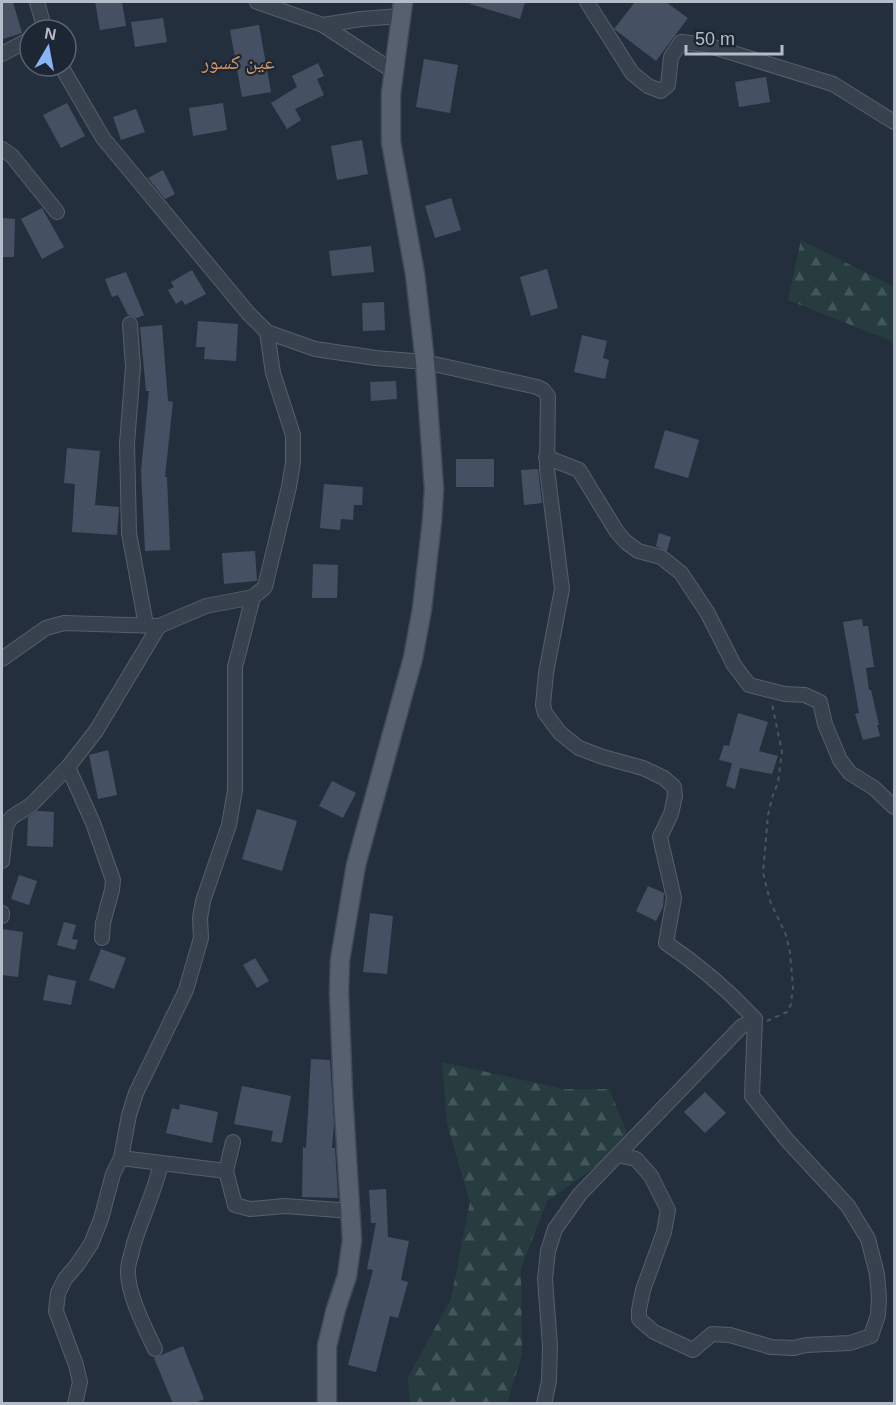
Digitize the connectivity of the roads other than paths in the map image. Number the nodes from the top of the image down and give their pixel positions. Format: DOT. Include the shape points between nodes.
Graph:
graph roads {
  1 [pos="37,2"];
  2 [pos="257,2"];
  3 [pos="587,2"];
  4 [pos="402,9"];
  5 [pos="42,18"];
  6 [pos="323,25"];
  7 [pos="18,45"];
  8 [pos="2,54"];
  9 [pos="393,71"];
  10 [pos="68,78"];
  11 [pos="894,122"];
  12 [pos="2,148"];
  13 [pos="57,212"];
  14 [pos="130,324"];
  15 [pos="267,332"];
  16 [pos="425,363"];
  17 [pos="546,457"];
  18 [pos="253,597"];
  19 [pos="152,625"];
  20 [pos="2,659"];
  21 [pos="68,767"];
  22 [pos="894,807"];
  23 [pos="2,861"];
  24 [pos="102,938"];
  25 [pos="755,1019"];
  26 [pos="233,1142"];
  27 [pos="618,1155"];
  28 [pos="121,1158"];
  29 [pos="161,1162"];
  30 [pos="226,1172"];
  31 [pos="351,1211"];
  32 [pos="156,1349"];
  33 [pos="75,1404"];
  34 [pos="327,1404"];
  35 [pos="544,1404"];
  1 -- 5 [label="street"];
  2 -- 6 [label="street"];
  3 -- 11 [label="street" via="632,73 648,86 661,91 668,85 671,57 681,42 707,45 833,84"];
  4 -- 6 [label="street"];
  4 -- 9 [label="main road"];
  6 -- 9 [label="street"];
  7 -- 8 [label="street"];
  9 -- 16 [label="main road" via="391,142 415,274"];
  10 -- 15 [label="street" via="103,138"];
  12 -- 13 [label="street"];
  14 -- 19 [label="street" via="133,367 127,443 129,533"];
  15 -- 16 [label="street" via="315,349"];
  15 -- 18 [label="street" via="273,373 293,435 293,462 265,587"];
  16 -- 17 [label="street" via="543,390 548,396"];
  16 -- 31 [label="main road" via="434,489 422,609 413,658 356,865 340,960"];
  17 -- 22 [label="street" via="579,470 626,542 638,551 661,557 681,573 749,685 804,695 820,702 840,760 850,773"];
  17 -- 25 [label="street" via="562,589 546,673 545,713 560,733 579,748 643,768 672,783 675,796 660,837 674,898 666,943 717,981"];
  18 -- 19 [label="street" via="206,606"];
  18 -- 28 [label="street" via="235,667 235,790 229,825 203,902 201,938 186,990 136,1093"];
  19 -- 20 [label="street" via="64,623 46,628"];
  19 -- 21 [label="street" via="96,731"];
  21 -- 23 [label="street" via="6,825"];
  21 -- 24 [label="street" via="113,880"];
  25 -- 27 [label="street" via="741,1027"];
  25 -- 27 [label="street" via="753,1096 787,1140 848,1206 868,1239 879,1298 871,1336 794,1348 712,1334 693,1350 654,1332 639,1319 639,1310 668,1210 651,1176 636,1159"];
  26 -- 30 [label="street"];
  27 -- 35 [label="street" via="580,1194 555,1228 548,1251 545,1279 550,1346"];
  28 -- 29 [label="street"];
  28 -- 33 [label="street" via="91,1244 58,1293 56,1311 80,1382"];
  29 -- 30 [label="street"];
  29 -- 32 [label="street" via="128,1269 134,1296"];
  30 -- 31 [label="street" via="235,1205 250,1209 285,1206"];
  31 -- 34 [label="main road" via="347,1276 327,1346"];
}
